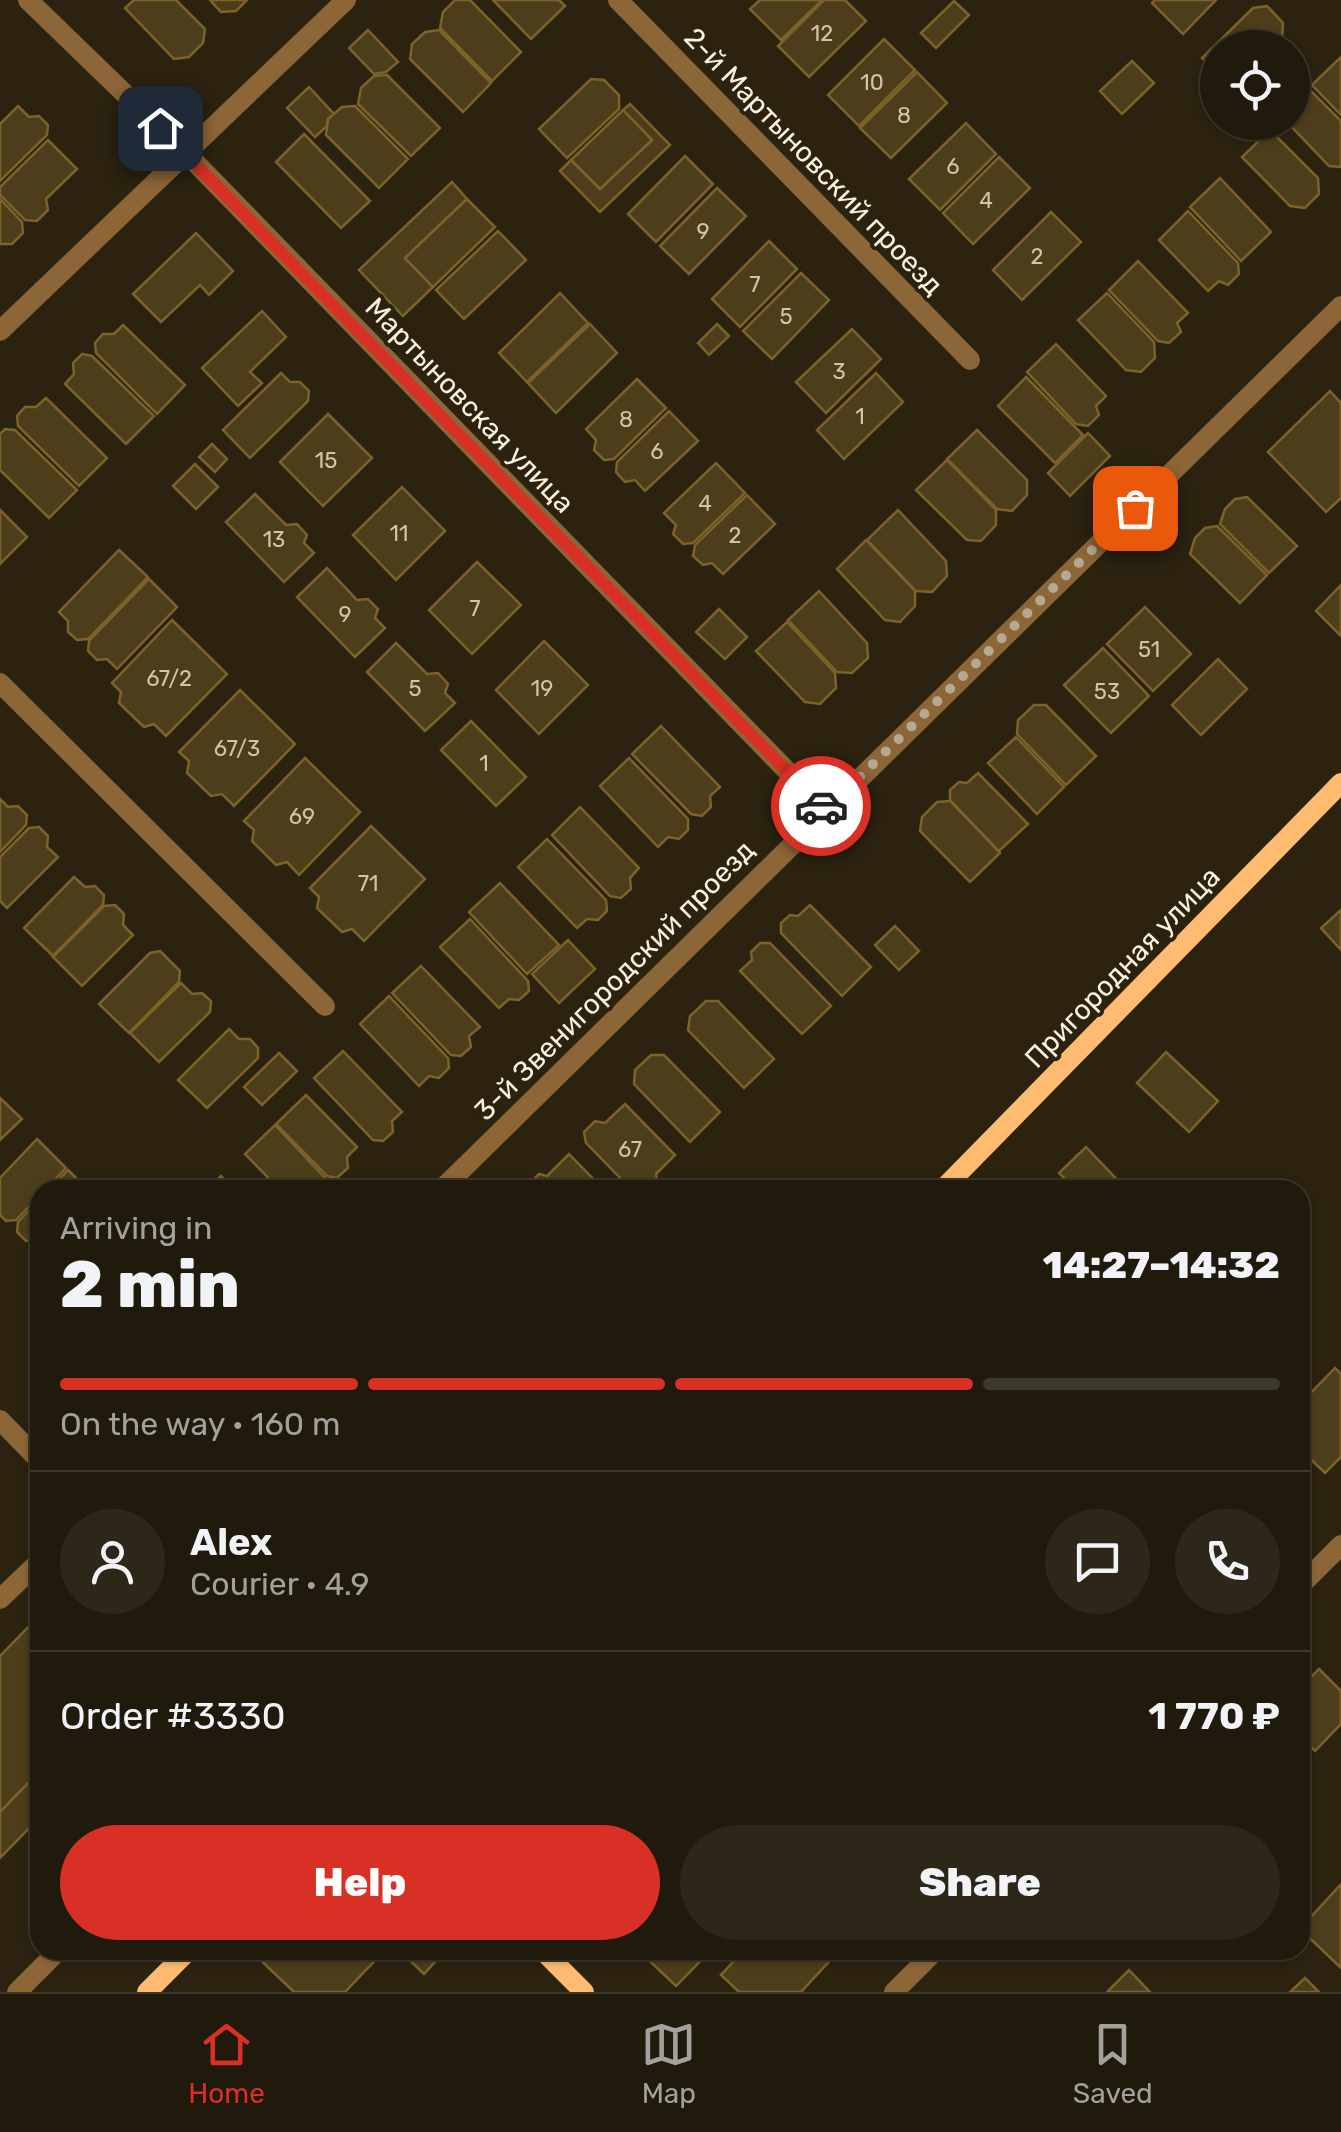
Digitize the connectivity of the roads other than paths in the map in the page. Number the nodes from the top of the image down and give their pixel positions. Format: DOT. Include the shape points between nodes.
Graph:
graph roads {
  1 [pos="28,0"];
  2 [pos="346,0"];
  3 [pos="618,0"];
  4 [pos="187,154"];
  5 [pos="1338,316"];
  6 [pos="0,331"];
  7 [pos="970,360"];
  8 [pos="0,683"];
  9 [pos="1341,783"];
  10 [pos="826,810"];
  11 [pos="325,1006"];
  12 [pos="451,1180"];
  13 [pos="952,1180"];
  14 [pos="0,1420"];
  15 [pos="30,1451"];
  16 [pos="1341,1545"];
  17 [pos="30,1570"];
  18 [pos="1310,1576"];
  19 [pos="0,1599"];
  20 [pos="49,1960"];
  21 [pos="180,1960"];
  22 [pos="552,1960"];
  23 [pos="926,1960"];
  24 [pos="17,1992"];
  25 [pos="147,1992"];
  26 [pos="584,1992"];
  27 [pos="894,1992"];
  1 -- 4 [label="street, Мартыновская улица"];
  2 -- 4 [label="street"];
  3 -- 7 [label="street, 2-й Мартыновский проезд"];
  4 -- 6 [label="street"];
  4 -- 10 [label="street, Мартыновская улица"];
  5 -- 10 [label="street, 3-й Звенигородский проезд"];
  8 -- 11 [label="street"];
  9 -- 13 [label="street, Пригородная улица"];
  10 -- 12 [label="street, 3-й Звенигородский проезд"];
  14 -- 15 [label="street"];
  16 -- 18 [label="street"];
  17 -- 19 [label="street"];
  20 -- 24 [label="street"];
  21 -- 25 [label="street"];
  22 -- 26 [label="street"];
  23 -- 27 [label="street"];
}
